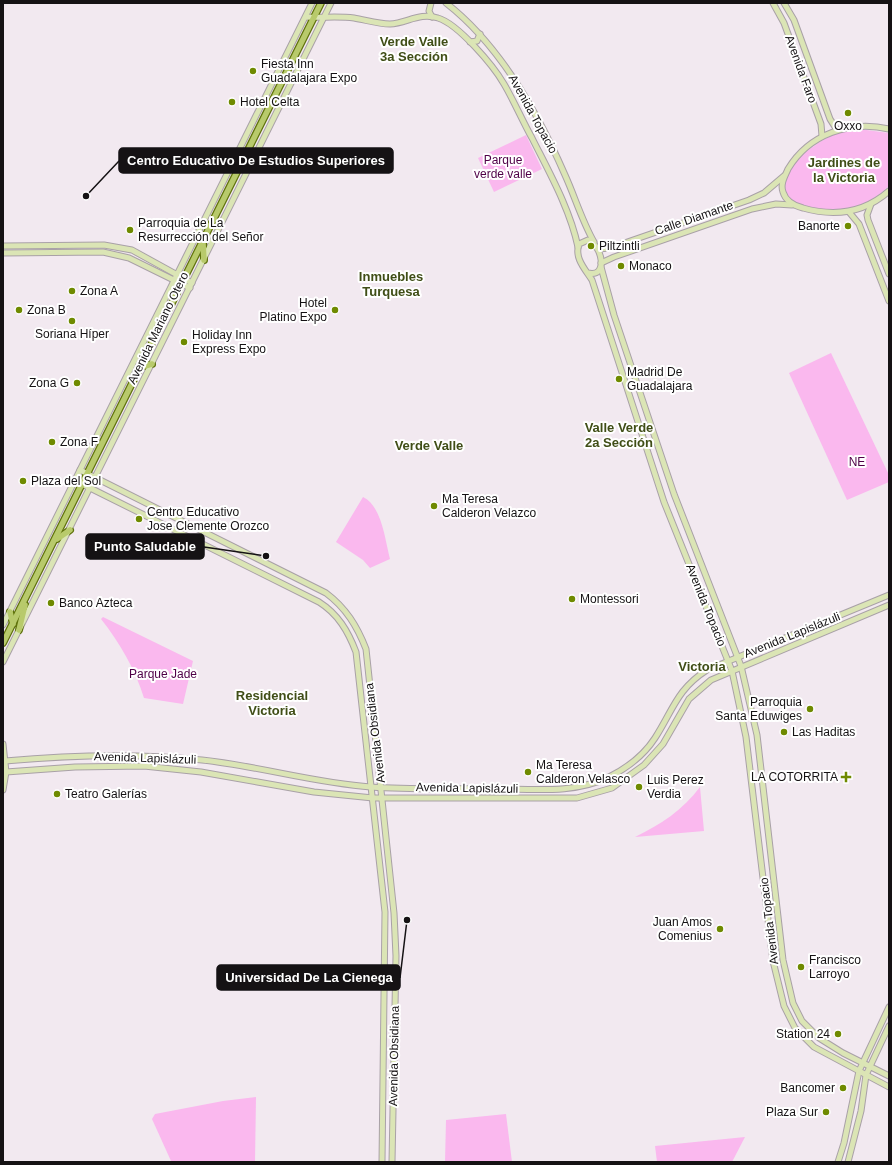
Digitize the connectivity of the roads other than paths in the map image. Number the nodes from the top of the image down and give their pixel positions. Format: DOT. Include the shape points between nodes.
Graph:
graph roads {
  1 [pos="312,3"];
  2 [pos="321,3"];
  3 [pos="330,3"];
  4 [pos="431,3"];
  5 [pos="446,3"];
  6 [pos="773,3"];
  7 [pos="784,3"];
  8 [pos="306,17"];
  9 [pos="314,17"];
  10 [pos="432,17"];
  11 [pos="323,18"];
  12 [pos="480,34"];
  13 [pos="470,42"];
  14 [pos="889,129"];
  15 [pos="837,130"];
  16 [pos="822,136"];
  17 [pos="785,176"];
  18 [pos="889,191"];
  19 [pos="871,204"];
  20 [pos="793,205"];
  21 [pos="849,212"];
  22 [pos="203,242"];
  23 [pos="594,242"];
  24 [pos="3,246"];
  25 [pos="578,247"];
  26 [pos="598,249"];
  27 [pos="3,253"];
  28 [pos="204,260"];
  29 [pos="601,265"];
  30 [pos="588,273"];
  31 [pos="889,274"];
  32 [pos="175,278"];
  33 [pos="183,282"];
  34 [pos="191,286"];
  35 [pos="889,300"];
  36 [pos="152,364"];
  37 [pos="141,367"];
  38 [pos="80,470"];
  39 [pos="88,474"];
  40 [pos="96,478"];
  41 [pos="74,480"];
  42 [pos="82,484"];
  43 [pos="90,488"];
  44 [pos="70,530"];
  45 [pos="55,540"];
  46 [pos="889,595"];
  47 [pos="28,596"];
  48 [pos="889,605"];
  49 [pos="10,612"];
  50 [pos="13,624"];
  51 [pos="3,625"];
  52 [pos="19,630"];
  53 [pos="3,643"];
  54 [pos="738,657"];
  55 [pos="728,661"];
  56 [pos="3,662"];
  57 [pos="741,666"];
  58 [pos="732,671"];
  59 [pos="3,744"];
  60 [pos="12,760"];
  61 [pos="5,761"];
  62 [pos="6,772"];
  63 [pos="12,772"];
  64 [pos="372,787"];
  65 [pos="381,787"];
  66 [pos="3,790"];
  67 [pos="373,798"];
  68 [pos="383,798"];
  69 [pos="889,1007"];
  70 [pos="889,1026"];
  71 [pos="862,1062"];
  72 [pos="869,1066"];
  73 [pos="858,1071"];
  74 [pos="866,1075"];
  75 [pos="889,1076"];
  76 [pos="889,1086"];
  77 [pos="382,1162"];
  78 [pos="392,1162"];
  79 [pos="838,1162"];
  80 [pos="848,1162"];
  1 -- 8 [label="street, Avenida Mariano Otero"];
  2 -- 9 [label="main road, Avenida Mariano Otero"];
  3 -- 11 [label="street, Avenida Mariano Otero"];
  4 -- 10 [label="street" via="429,11"];
  5 -- 12 [label="street, Avenida Topacio"];
  6 -- 16 [label="street, Avenida Faro" via="784,23 821,124"];
  7 -- 15 [label="street, Avenida Faro" via="792,16 830,119"];
  8 -- 9 [label="street, Avenida Topacio"];
  8 -- 32 [label="street, Avenida Mariano Otero"];
  9 -- 11 [label="street, Avenida Topacio"];
  9 -- 22 [label="main road, Avenida Mariano Otero"];
  10 -- 11 [label="street, Avenida Topacio" via="417,17 388,24 353,18"];
  10 -- 13 [label="street, Avenida Topacio" via="455,28"];
  11 -- 28 [label="street, Avenida Mariano Otero"];
  12 -- 13 [label="street" via="477,41"];
  12 -- 23 [label="street, Avenida Topacio" via="514,77 559,162"];
  13 -- 25 [label="street, Avenida Topacio" via="503,82 554,182"];
  14 -- 15 [label="street" via="861,126"];
  15 -- 16 [label="street"];
  16 -- 17 [label="street" via="795,159"];
  17 -- 20 [label="street" via="782,191"];
  17 -- 26 [label="street, Calle Diamante" via="764,193 749,200 610,248"];
  18 -- 19 [label="street, Calle Diamante"];
  19 -- 21 [label="street, Calle Diamante"];
  19 -- 31 [label="street" via="868,220"];
  20 -- 21 [label="street, Calle Diamante" via="818,212"];
  20 -- 29 [label="street, Calle Diamante" via="776,204 752,208 614,257"];
  21 -- 35 [label="street" via="859,224"];
  22 -- 28 [label="main road"];
  22 -- 33 [label="main road, Avenida Mariano Otero"];
  23 -- 25 [label="street" via="585,240"];
  23 -- 26 [label="street"];
  24 -- 32 [label="street" via="104,245 132,250"];
  25 -- 30 [label="street" via="578,257"];
  26 -- 29 [label="street"];
  27 -- 32 [label="street" via="103,252 129,258"];
  28 -- 34 [label="street, Avenida Mariano Otero"];
  29 -- 30 [label="street" via="595,273"];
  29 -- 54 [label="street, Avenida Topacio" via="614,315 674,494"];
  30 -- 55 [label="street, Avenida Topacio" via="664,502"];
  32 -- 33 [label="street"];
  32 -- 38 [label="street, Avenida Mariano Otero"];
  33 -- 34 [label="street"];
  33 -- 37 [label="main road, Avenida Mariano Otero"];
  34 -- 36 [label="street, Avenida Mariano Otero"];
  36 -- 37 [label="main road"];
  36 -- 40 [label="street, Avenida Mariano Otero"];
  37 -- 39 [label="main road, Avenida Mariano Otero"];
  38 -- 39 [label="street, Avenida Obsidiana"];
  38 -- 41 [label="street, Avenida Mariano Otero"];
  39 -- 40 [label="street, Avenida Obsidiana"];
  39 -- 42 [label="main road, Avenida Mariano Otero"];
  40 -- 43 [label="street, Avenida Mariano Otero"];
  40 -- 65 [label="street, Avenida Obsidiana" via="314,587 336,601 354,623 366,649"];
  41 -- 42 [label="street, Avenida Obsidiana"];
  41 -- 49 [label="street, Avenida Mariano Otero"];
  42 -- 43 [label="street, Avenida Obsidiana"];
  42 -- 45 [label="main road, Avenida Mariano Otero"];
  43 -- 44 [label="street, Avenida Mariano Otero"];
  43 -- 64 [label="street, Avenida Obsidiana" via="310,596 338,617 356,652"];
  44 -- 45 [label="main road"];
  44 -- 52 [label="street, Avenida Mariano Otero"];
  45 -- 47 [label="main road, Avenida Mariano Otero"];
  46 -- 54 [label="street, Avenida Lapislázuli"];
  47 -- 50 [label="main road, Avenida Mariano Otero"];
  47 -- 52 [label="main road"];
  48 -- 57 [label="street, Avenida Lapislázuli"];
  49 -- 50 [label="main road"];
  49 -- 51 [label="street, Avenida Mariano Otero"];
  50 -- 53 [label="main road, Avenida Mariano Otero"];
  52 -- 56 [label="street, Avenida Mariano Otero"];
  54 -- 55 [label="street, Avenida Lapislázuli"];
  54 -- 57 [label="street, Avenida Topacio"];
  55 -- 58 [label="street, Avenida Topacio"];
  55 -- 65 [label="street, Avenida Lapislázuli" via="707,670 688,684 644,752 624,768 600,780 558,790"];
  57 -- 58 [label="street, Avenida Lapislázuli"];
  57 -- 71 [label="street, Avenida Topacio" via="757,735 783,960 789,990 799,1015 812,1033"];
  58 -- 68 [label="street, Avenida Lapislázuli" via="711,680 695,693 663,744 644,765 620,783 602,792 558,799"];
  58 -- 73 [label="street, Avenida Topacio" via="746,737 773,961 784,1006 795,1028 814,1047"];
  59 -- 61 [label="street"];
  60 -- 61 [label="street, Avenida Lapislázuli"];
  60 -- 63 [label="street" via="9,766"];
  60 -- 64 [label="street, Avenida Lapislázuli" via="52,756 145,756 204,760 313,780"];
  61 -- 62 [label="street"];
  62 -- 63 [label="street, Avenida Lapislázuli"];
  62 -- 66 [label="street"];
  63 -- 67 [label="street, Avenida Lapislázuli" via="74,767 144,766 202,772 314,792"];
  64 -- 65 [label="street, Avenida Lapislázuli"];
  64 -- 67 [label="street, Avenida Obsidiana"];
  65 -- 68 [label="street, Avenida Obsidiana"];
  67 -- 68 [label="street, Avenida Lapislázuli"];
  67 -- 77 [label="street, Avenida Obsidiana" via="385,912"];
  68 -- 78 [label="street, Avenida Obsidiana" via="396,956"];
  69 -- 71 [label="street"];
  70 -- 72 [label="street"];
  71 -- 72 [label="street, Avenida Topacio"];
  71 -- 73 [label="street"];
  72 -- 74 [label="street"];
  72 -- 75 [label="street, Avenida Topacio"];
  73 -- 74 [label="street, Avenida Topacio"];
  73 -- 79 [label="street"];
  74 -- 76 [label="street, Avenida Topacio"];
  74 -- 80 [label="street"];
}
